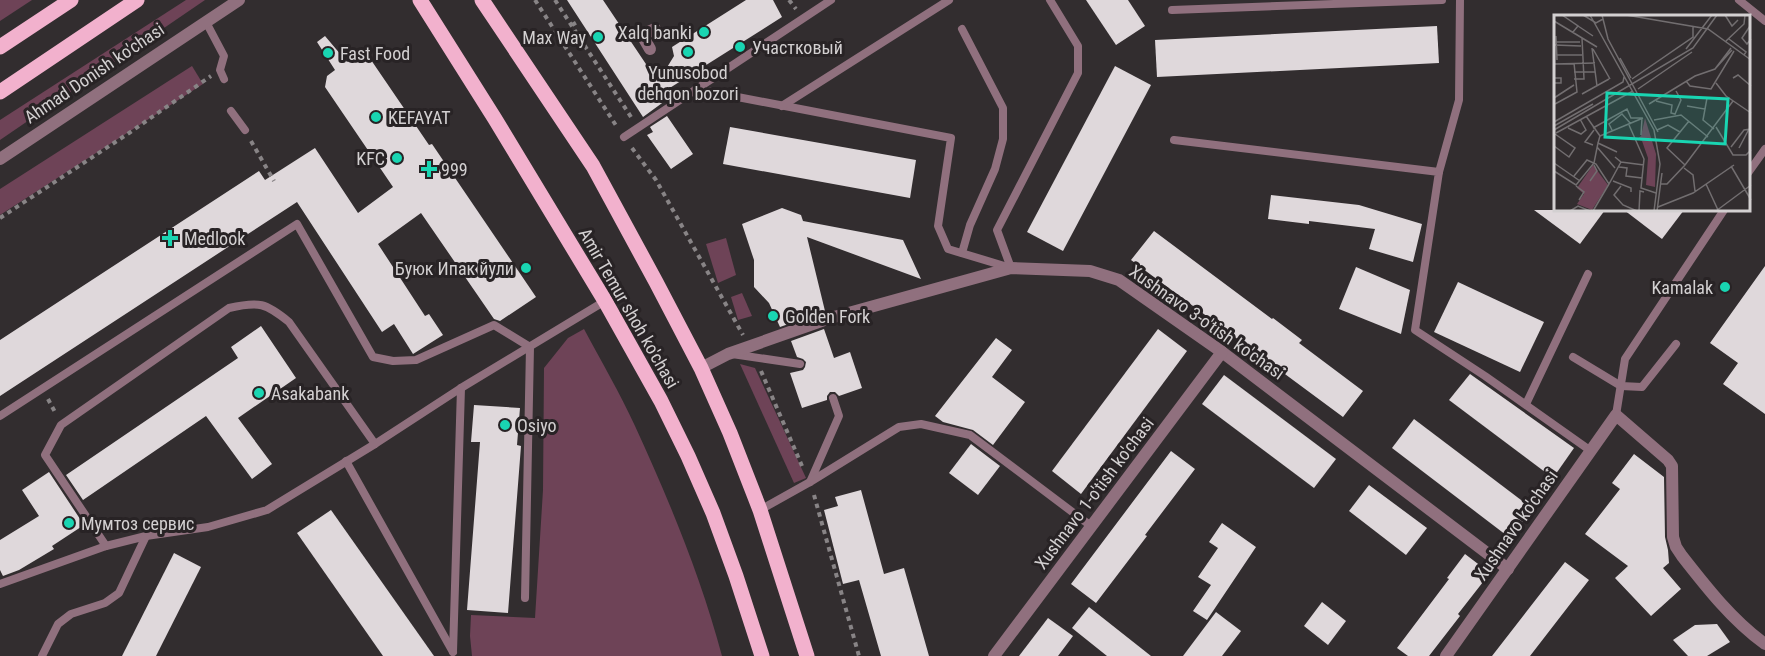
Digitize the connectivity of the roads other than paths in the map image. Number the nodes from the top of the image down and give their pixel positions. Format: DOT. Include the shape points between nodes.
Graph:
graph roads {
  1 [pos="71,0"];
  2 [pos="137,0"];
  3 [pos="238,0"];
  4 [pos="420,0"];
  5 [pos="482,0"];
  6 [pos="831,0"];
  7 [pos="949,0"];
  8 [pos="1050,0"];
  9 [pos="1442,0"];
  10 [pos="1460,0"];
  11 [pos="1739,0"];
  12 [pos="1173,10"];
  13 [pos="1765,21"];
  14 [pos="206,22"];
  15 [pos="962,28"];
  16 [pos="655,29"];
  17 [pos="0,47"];
  18 [pos="650,49"];
  19 [pos="222,74"];
  20 [pos="696,90"];
  21 [pos="0,92"];
  22 [pos="782,106"];
  23 [pos="231,111"];
  24 [pos="244,130"];
  25 [pos="624,137"];
  26 [pos="1174,140"];
  27 [pos="1765,148"];
  28 [pos="0,159"];
  29 [pos="1750,171"];
  30 [pos="1439,172"];
  31 [pos="1723,212"];
  32 [pos="962,253"];
  33 [pos="1011,268"];
  34 [pos="1588,274"];
  35 [pos="605,301"];
  36 [pos="1677,344"];
  37 [pos="530,347"];
  38 [pos="752,352"];
  39 [pos="1222,352"];
  40 [pos="1573,357"];
  41 [pos="800,364"];
  42 [pos="701,368"];
  43 [pos="1621,386"];
  44 [pos="461,388"];
  45 [pos="833,398"];
  46 [pos="1526,404"];
  47 [pos="1616,415"];
  48 [pos="0,416"];
  49 [pos="375,444"];
  50 [pos="1591,451"];
  51 [pos="346,461"];
  52 [pos="810,483"];
  53 [pos="760,510"];
  54 [pos="1091,526"];
  55 [pos="146,536"];
  56 [pos="106,546"];
  57 [pos="1508,569"];
  58 [pos="0,584"];
  59 [pos="525,598"];
  60 [pos="1765,644"];
  61 [pos="454,654"];
  62 [pos="42,656"];
  63 [pos="762,656"];
  64 [pos="807,656"];
  65 [pos="994,656"];
  66 [pos="1446,656"];
  1 -- 17 [label="main road"];
  2 -- 21 [label="main road, Ahmad Donish ko'chasi"];
  3 -- 14 [label="street, Ahmad Donish ko'chasi"];
  4 -- 35 [label="main road, Amir Temur shoh ko'chasi"];
  5 -- 42 [label="main road, Amir Temur shoh ko'chasi" via="593,166"];
  6 -- 20 [label="lane"];
  7 -- 22 [label="lane"];
  8 -- 33 [label="lane" via="1078,46 1077,73 997,230"];
  9 -- 12 [label="lane"];
  10 -- 30 [label="lane" via="1459,100"];
  11 -- 13 [label="lane"];
  14 -- 19 [label="lane" via="224,56"];
  14 -- 28 [label="street, Ahmad Donish ko'chasi"];
  15 -- 32 [label="lane" via="1003,108 1003,139"];
  16 -- 18 [label="street" via="642,35"];
  20 -- 22 [label="lane"];
  20 -- 25 [label="lane"];
  22 -- 32 [label="lane" via="951,138 938,226 948,249"];
  23 -- 24 [label="lane"];
  26 -- 30 [label="lane"];
  27 -- 29 [label="lane"];
  30 -- 46 [label="lane" via="1415,330"];
  31 -- 43 [label="lane" via="1625,359"];
  32 -- 33 [label="lane"];
  33 -- 38 [label="street, Xushnavo 3-o'tish ko'chasi" via="827,319"];
  33 -- 39 [label="street, Xushnavo 3-o'tish ko'chasi" via="1090,271 1119,280"];
  34 -- 46 [label="lane"];
  35 -- 37 [label="lane"];
  35 -- 63 [label="main road, Amir Temur shoh ko'chasi" via="688,456 717,524"];
  36 -- 43 [label="lane" via="1642,387"];
  37 -- 44 [label="lane"];
  37 -- 48 [label="lane" via="494,326 416,360 373,357 297,224"];
  37 -- 59 [label="lane"];
  38 -- 41 [label="lane"];
  38 -- 42 [label="street, Xushnavo 3-o'tish ko'chasi" via="728,354"];
  39 -- 54 [label="street, Xushnavo 1-o'tish ko'chasi"];
  39 -- 57 [label="street, Xushnavo 3-o'tish ko'chasi"];
  40 -- 43 [label="lane"];
  42 -- 53 [label="main road, Amir Temur shoh ko'chasi"];
  43 -- 47 [label="lane"];
  44 -- 49 [label="lane"];
  44 -- 61 [label="lane"];
  45 -- 52 [label="lane" via="839,416"];
  46 -- 50 [label="lane"];
  47 -- 50 [label="street, Xushnavo ko'chasi"];
  47 -- 60 [label="street" via="1672,466 1673,537 1682,556 1728,612"];
  49 -- 51 [label="lane"];
  49 -- 56 [label="lane" via="289,322 263,304 229,308 62,425 45,455"];
  50 -- 57 [label="street, Xushnavo ko'chasi"];
  51 -- 55 [label="lane" via="267,510 208,527"];
  51 -- 61 [label="lane"];
  52 -- 53 [label="lane"];
  52 -- 54 [label="lane" via="899,427 921,424 970,435"];
  53 -- 64 [label="main road, Amir Temur shoh ko'chasi"];
  54 -- 65 [label="street, Xushnavo 1-o'tish ko'chasi"];
  55 -- 56 [label="lane"];
  55 -- 62 [label="lane" via="119,593 105,603 71,614 58,624"];
  56 -- 58 [label="lane"];
  57 -- 66 [label="street, Xushnavo ko'chasi"];
}
